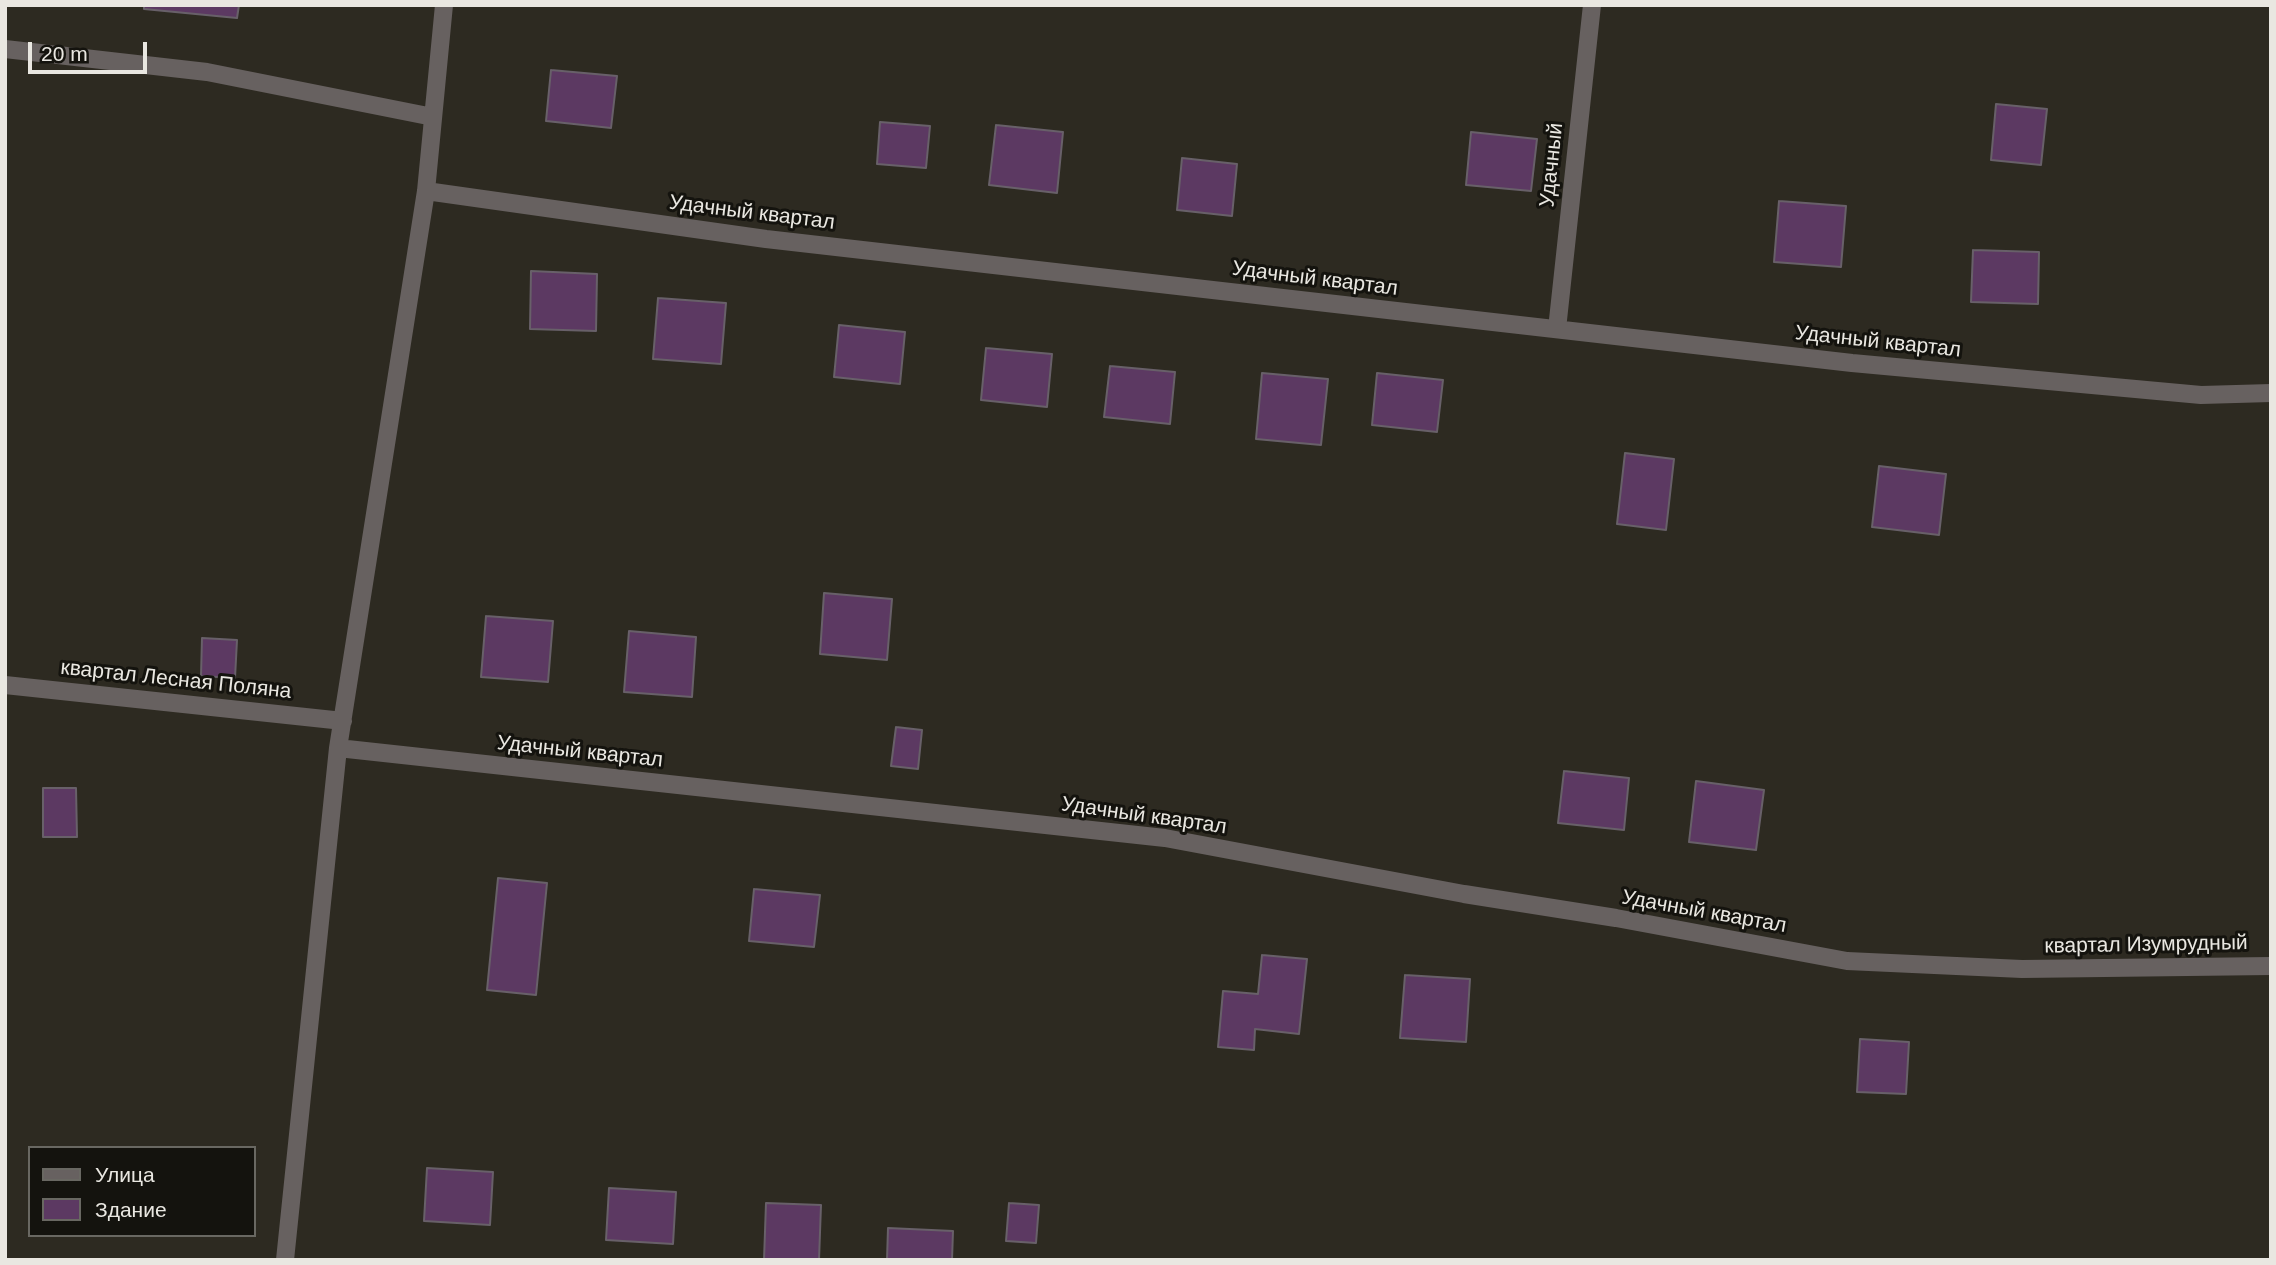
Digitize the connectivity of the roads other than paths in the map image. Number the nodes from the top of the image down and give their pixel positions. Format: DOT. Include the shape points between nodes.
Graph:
graph roads {
  1 [pos="444,5"];
  2 [pos="1592,5"];
  3 [pos="5,49"];
  4 [pos="433,117"];
  5 [pos="426,191"];
  6 [pos="1558,329"];
  7 [pos="2271,393"];
  8 [pos="5,684"];
  9 [pos="342,721"];
  10 [pos="338,748"];
  11 [pos="2271,966"];
  12 [pos="2022,969"];
  13 [pos="285,1260"];
  1 -- 4 [label="street"];
  2 -- 6 [label="street, Удачный"];
  3 -- 4 [label="street" via="207,72"];
  4 -- 5 [label="street"];
  5 -- 6 [label="street, Удачный квартал" via="765,239"];
  5 -- 9 [label="street"];
  6 -- 7 [label="street, Удачный квартал" via="1852,363 2201,395"];
  8 -- 9 [label="street, квартал Лесная Поляна"];
  9 -- 10 [label="street"];
  10 -- 12 [label="street, Удачный квартал" via="1166,838 1847,961"];
  10 -- 13 [label="street"];
  11 -- 12 [label="street, квартал Изумрудный"];
}
